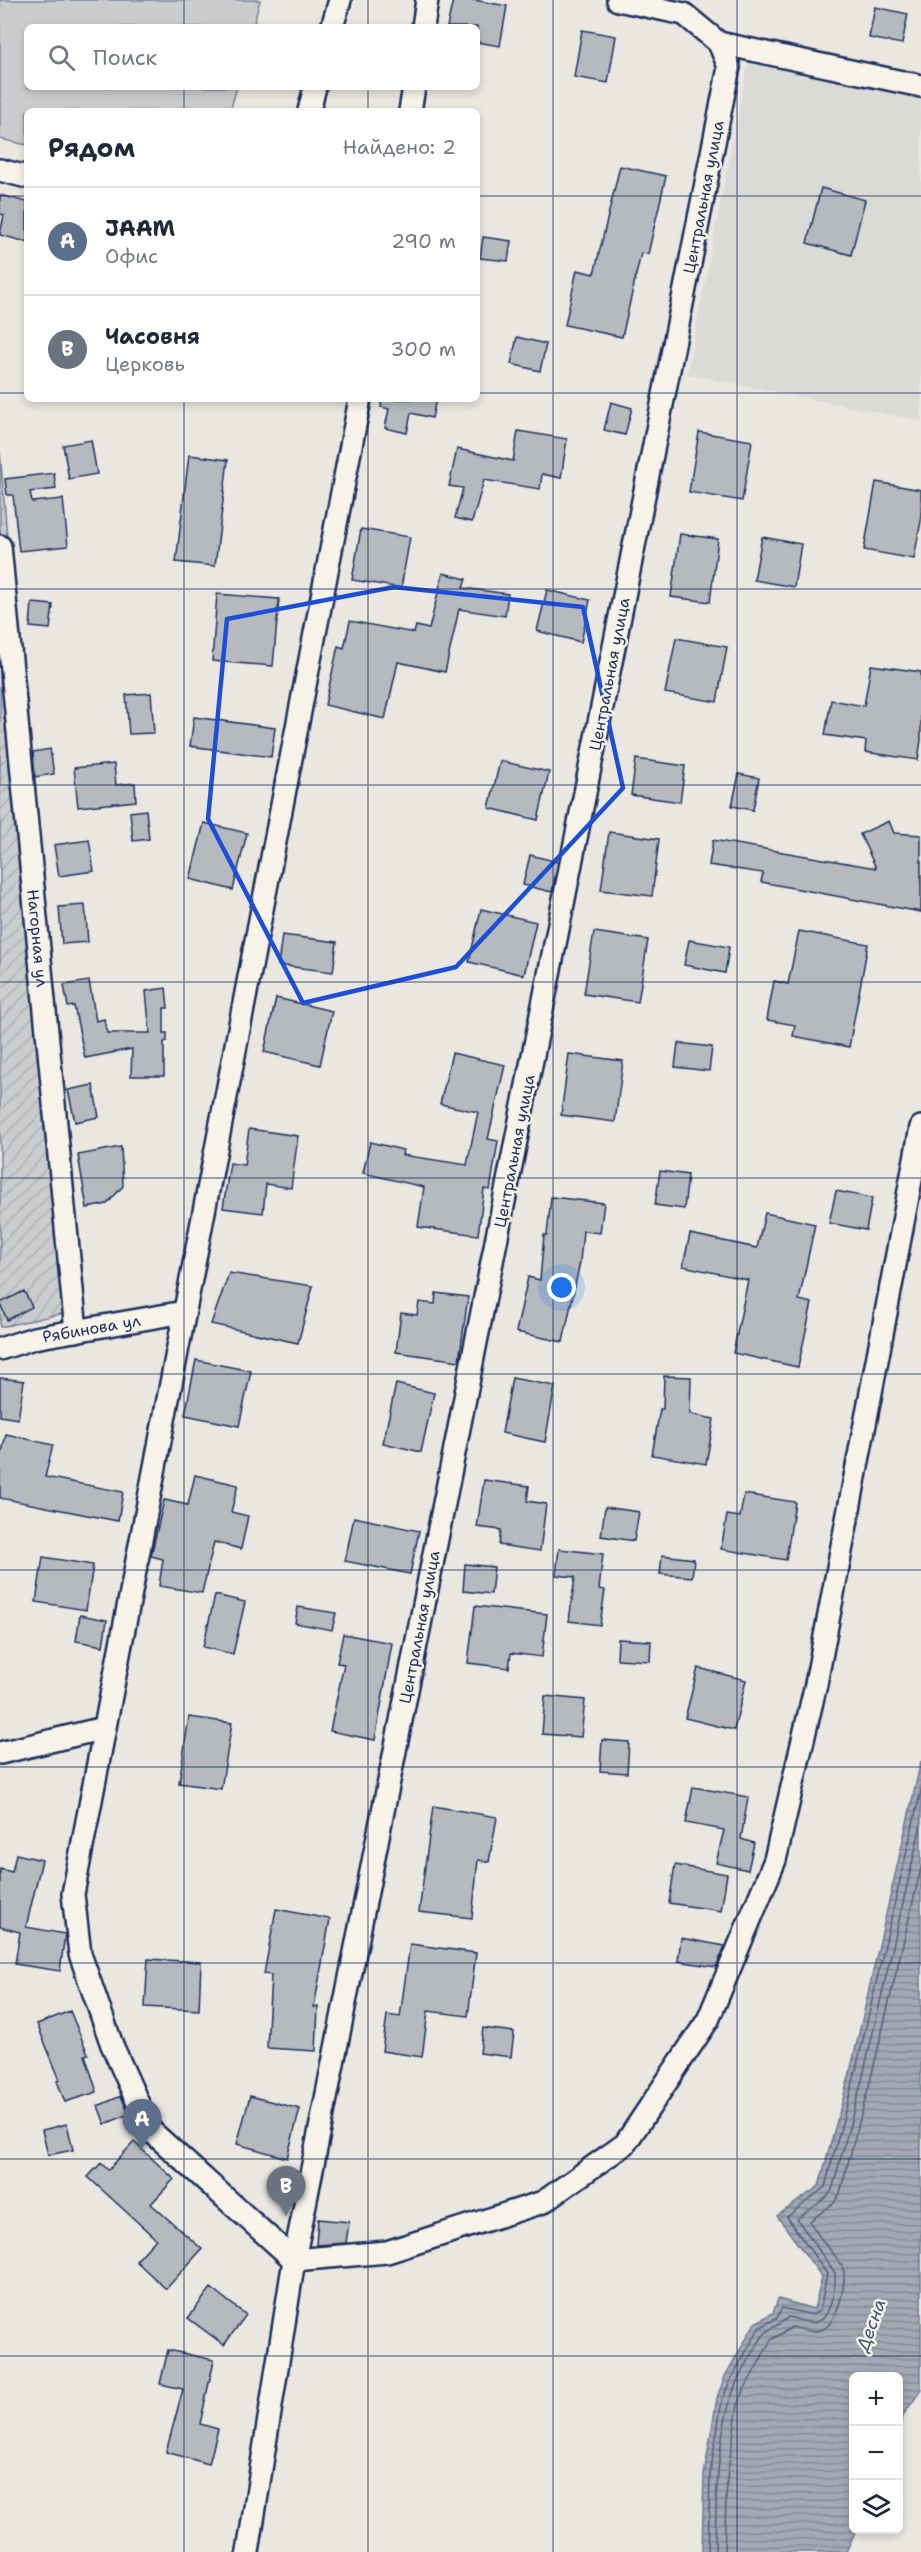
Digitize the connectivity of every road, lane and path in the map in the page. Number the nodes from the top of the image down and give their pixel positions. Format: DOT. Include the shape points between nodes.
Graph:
graph roads {
  1 [pos="340,0"];
  2 [pos="427,0"];
  3 [pos="618,0"];
  4 [pos="689,7"];
  5 [pos="333,24"];
  6 [pos="423,24"];
  7 [pos="719,43"];
  8 [pos="921,86"];
  9 [pos="314,90"];
  10 [pos="414,90"];
  11 [pos="310,108"];
  12 [pos="410,108"];
  13 [pos="0,170"];
  14 [pos="24,176"];
  15 [pos="359,402"];
  16 [pos="0,546"];
  17 [pos="921,1127"];
  18 [pos="184,1312"];
  19 [pos="76,1331"];
  20 [pos="0,1349"];
  21 [pos="104,1728"];
  22 [pos="0,1753"];
  23 [pos="294,2260"];
  24 [pos="248,2552"];
  1 -- 5 [label="street"];
  2 -- 6 [label="street"];
  3 -- 4 [label="street"];
  4 -- 7 [label="street"];
  7 -- 8 [label="street"];
  7 -- 23 [label="street, Центральная улица" via="729,67"];
  9 -- 11 [label="street"];
  10 -- 12 [label="street"];
  13 -- 14 [label="street"];
  15 -- 18 [label="street"];
  16 -- 19 [label="street, Нагорная ул"];
  17 -- 23 [label="street" via="816,1684 775,1860 708,2020 625,2144 543,2202 387,2252"];
  18 -- 19 [label="street, Рябинова ул"];
  18 -- 21 [label="street"];
  19 -- 20 [label="street, Рябинова ул"];
  21 -- 22 [label="street"];
  21 -- 23 [label="street" via="73,1894 80,1954 112,2044 150,2130"];
  23 -- 24 [label="street, Центральная улица"];
}
